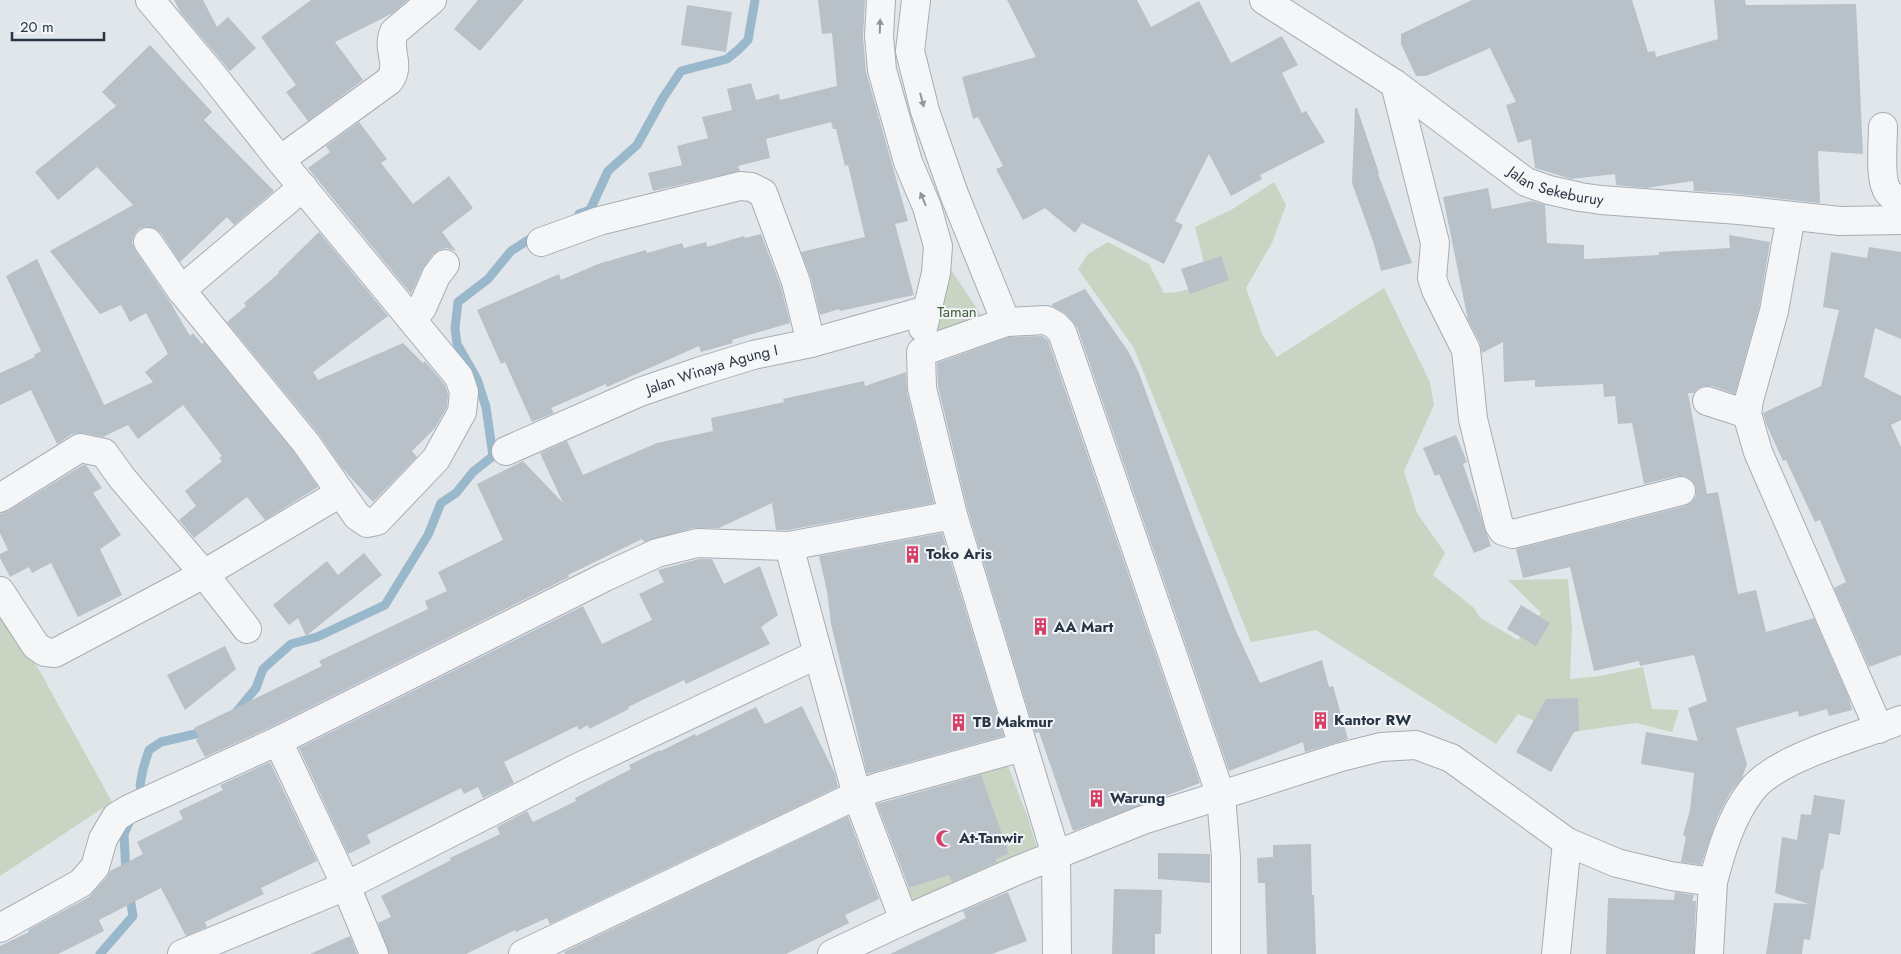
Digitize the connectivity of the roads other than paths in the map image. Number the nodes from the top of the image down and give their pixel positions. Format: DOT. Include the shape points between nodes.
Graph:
graph roads {
  1 [pos="150,0"];
  2 [pos="432,0"];
  3 [pos="881,0"];
  4 [pos="916,0"];
  5 [pos="1264,0"];
  6 [pos="911,58"];
  7 [pos="881,59"];
  8 [pos="1395,84"];
  9 [pos="1883,127"];
  10 [pos="280,160"];
  11 [pos="303,187"];
  12 [pos="1901,201"];
  13 [pos="1791,216"];
  14 [pos="1901,220"];
  15 [pos="973,237"];
  16 [pos="148,242"];
  17 [pos="541,242"];
  18 [pos="938,246"];
  19 [pos="445,264"];
  20 [pos="181,290"];
  21 [pos="927,310"];
  22 [pos="412,320"];
  23 [pos="1006,322"];
  24 [pos="812,343"];
  25 [pos="921,352"];
  26 [pos="1707,401"];
  27 [pos="1747,414"];
  28 [pos="506,451"];
  29 [pos="1681,491"];
  30 [pos="340,493"];
  31 [pos="0,498"];
  32 [pos="953,515"];
  33 [pos="789,546"];
  34 [pos="204,574"];
  35 [pos="0,591"];
  36 [pos="247,629"];
  37 [pos="818,654"];
  38 [pos="1890,725"];
  39 [pos="278,741"];
  40 [pos="1022,746"];
  41 [pos="857,795"];
  42 [pos="1221,796"];
  43 [pos="1567,842"];
  44 [pos="1056,855"];
  45 [pos="1713,882"];
  46 [pos="346,886"];
  47 [pos="904,920"];
  48 [pos="0,928"];
  49 [pos="182,954"];
  50 [pos="374,954"];
  51 [pos="523,954"];
  52 [pos="832,954"];
  53 [pos="1057,954"];
  54 [pos="1226,954"];
  55 [pos="1556,954"];
  56 [pos="1709,954"];
  1 -- 10 [label="street"];
  2 -- 10 [label="street" via="394,32 391,38 395,66 389,81"];
  7 -- 3 [label="street, one-way"];
  4 -- 6 [label="street"];
  5 -- 8 [label="street, Jalan Sekeburuy"];
  6 -- 7 [label="street"];
  6 -- 15 [label="street, one-way" via="925,111"];
  18 -- 7 [label="street, one-way" via="927,207 908,162"];
  8 -- 13 [label="street, Jalan Sekeburuy" via="1526,182 1549,190 1580,197"];
  8 -- 29 [label="street" via="1435,243 1432,278 1466,350 1473,419 1503,531 1513,534"];
  9 -- 12 [label="street" via="1884,181 1888,192"];
  10 -- 11 [label="street"];
  11 -- 20 [label="street"];
  11 -- 22 [label="street"];
  13 -- 14 [label="street, Jalan Sekeburuy" via="1840,221"];
  13 -- 27 [label="street" via="1774,311"];
  15 -- 18 [label="street"];
  15 -- 23 [label="street"];
  16 -- 20 [label="street"];
  17 -- 24 [label="street" via="599,221 740,186 751,187 763,193 796,282"];
  18 -- 21 [label="street"];
  19 -- 22 [label="street" via="422,308"];
  20 -- 30 [label="street" via="306,443"];
  21 -- 24 [label="street, Jalan Winaya Agung I"];
  21 -- 25 [label="street"];
  22 -- 30 [label="street" via="459,377 464,392 462,412 436,459 377,520 367,523 357,516"];
  23 -- 25 [label="street"];
  23 -- 42 [label="street" via="1046,320 1062,332"];
  24 -- 28 [label="street, Jalan Winaya Agung I" via="753,355 640,392"];
  25 -- 32 [label="street" via="922,388"];
  26 -- 27 [label="street"];
  27 -- 38 [label="street" via="1758,452"];
  30 -- 34 [label="street"];
  31 -- 34 [label="street" via="80,448 104,453"];
  32 -- 33 [label="street"];
  32 -- 40 [label="street"];
  33 -- 37 [label="street"];
  33 -- 39 [label="street" via="697,543 657,553"];
  34 -- 35 [label="street" via="55,653 45,652 36,646"];
  34 -- 36 [label="street"];
  37 -- 41 [label="street"];
  37 -- 46 [label="street" via="575,769"];
  38 -- 45 [label="street" via="1781,766 1752,789 1736,817"];
  39 -- 46 [label="street"];
  39 -- 48 [label="street" via="116,817 103,839 95,867 81,884"];
  40 -- 41 [label="street"];
  40 -- 44 [label="street"];
  41 -- 47 [label="street"];
  41 -- 51 [label="street"];
  42 -- 43 [label="street" via="1357,753 1381,747 1416,745 1451,758"];
  42 -- 44 [label="street" via="1143,820"];
  42 -- 54 [label="street" via="1226,857"];
  43 -- 45 [label="street" via="1617,863"];
  43 -- 55 [label="street"];
  44 -- 47 [label="street"];
  44 -- 53 [label="street"];
  45 -- 56 [label="street"];
  46 -- 49 [label="street"];
  46 -- 50 [label="street"];
  47 -- 52 [label="street"];
}
